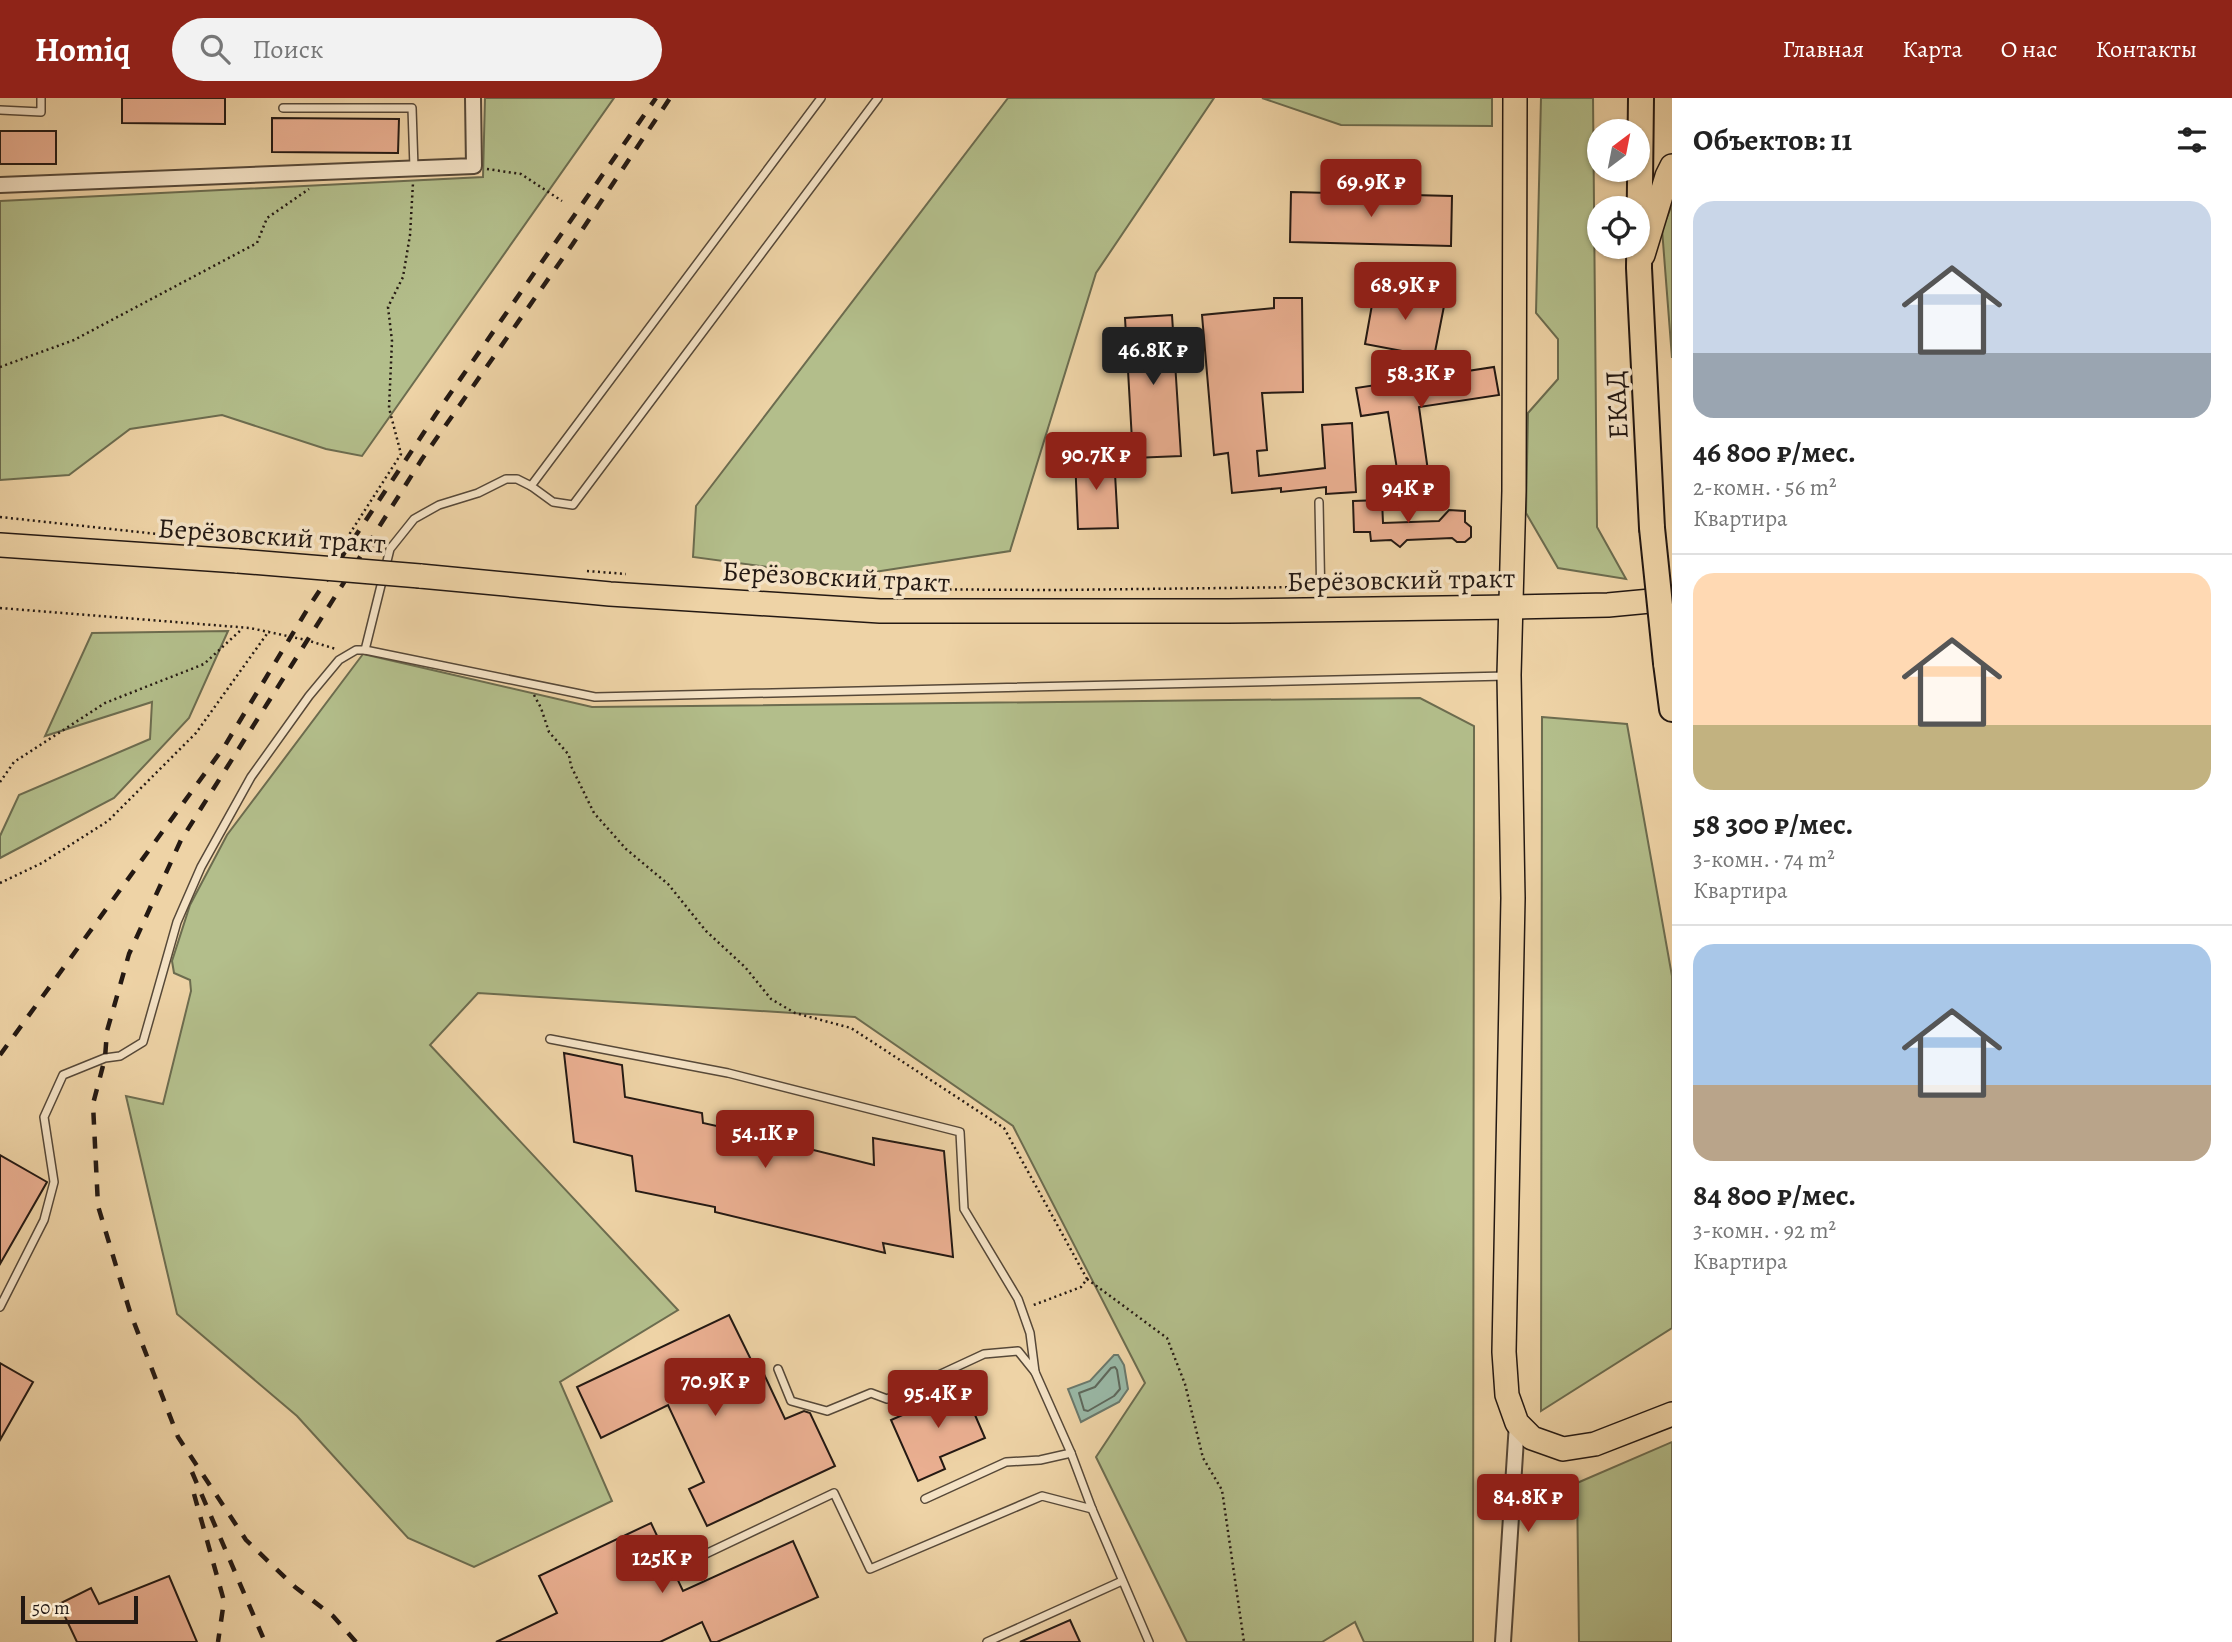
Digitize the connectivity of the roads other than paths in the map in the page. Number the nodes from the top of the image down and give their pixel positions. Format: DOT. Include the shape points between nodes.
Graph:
graph roads {
  1 [pos="41,98"];
  2 [pos="386,98"];
  3 [pos="473,98"];
  4 [pos="821,98"];
  5 [pos="878,98"];
  6 [pos="1515,98"];
  7 [pos="1641,98"];
  8 [pos="283,108"];
  9 [pos="386,108"];
  10 [pos="0,110"];
  11 [pos="1672,166"];
  12 [pos="414,169"];
  13 [pos="0,185"];
  14 [pos="1639,268"];
  15 [pos="531,486"];
  16 [pos="1319,502"];
  17 [pos="0,545"];
  18 [pos="1672,599"];
  19 [pos="1511,607"];
  20 [pos="1321,610"];
  21 [pos="365,650"];
  22 [pos="1509,676"];
  23 [pos="1672,709"];
  24 [pos="550,1039"];
  25 [pos="0,1307"];
  26 [pos="778,1369"];
  27 [pos="1035,1372"];
  28 [pos="1672,1414"];
  29 [pos="1517,1423"];
  30 [pos="1071,1452"];
  31 [pos="925,1499"];
  32 [pos="1092,1509"];
  33 [pos="695,1559"];
  34 [pos="1122,1581"];
  35 [pos="986,1642"];
  36 [pos="1149,1642"];
  37 [pos="1503,1642"];
  1 -- 10 [label="lane" via="41,112"];
  2 -- 9 [label="lane"];
  3 -- 12 [label="street" via="474,166"];
  4 -- 15 [label="lane"];
  5 -- 15 [label="lane" via="573,505 553,502"];
  6 -- 19 [label="main road"];
  7 -- 14 [label="highway, ЕКАД"];
  8 -- 9 [label="lane"];
  9 -- 12 [label="lane" via="412,108"];
  11 -- 14 [label="main road"];
  12 -- 13 [label="street"];
  14 -- 23 [label="highway, ЕКАД, bridge" via="1652,528"];
  15 -- 21 [label="lane" via="506,479 414,519 390,549"];
  16 -- 20 [label="lane"];
  17 -- 20 [label="main road, Берёзовский тракт, bridge" via="880,611"];
  18 -- 19 [label="main road, Берёзовский тракт"];
  19 -- 20 [label="main road, Берёзовский тракт"];
  19 -- 22 [label="main road"];
  21 -- 22 [label="lane" via="595,697"];
  21 -- 25 [label="lane" via="339,660 251,776 177,922 144,1042 120,1056 63,1075 44,1117 54,1182 44,1220"];
  22 -- 29 [label="main road" via="1513,898 1504,1352 1507,1395"];
  24 -- 27 [label="lane" via="728,1073 960,1132 964,1209 1018,1299 1030,1333"];
  26 -- 27 [label="lane" via="791,1401 827,1410 871,1393 887,1399 984,1354 1017,1351"];
  27 -- 30 [label="lane"];
  28 -- 29 [label="main road" via="1595,1444 1563,1449 1532,1438"];
  29 -- 37 [label="street"];
  30 -- 31 [label="lane" via="1006,1462"];
  30 -- 32 [label="lane"];
  32 -- 33 [label="lane" via="1042,1496 870,1569 834,1493"];
  32 -- 34 [label="lane"];
  34 -- 35 [label="lane"];
  34 -- 36 [label="lane"];
}
